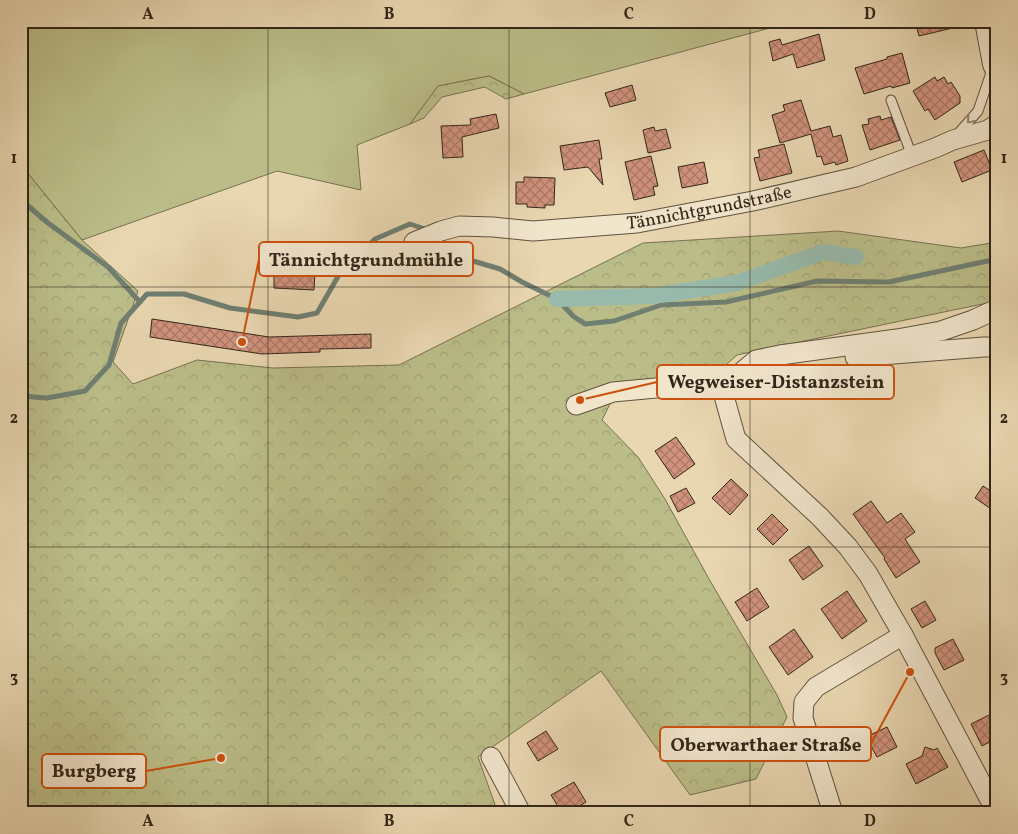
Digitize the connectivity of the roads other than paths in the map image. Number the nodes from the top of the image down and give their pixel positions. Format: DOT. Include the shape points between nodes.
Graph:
graph roads {
  1 [pos="986,21"];
  2 [pos="995,68"];
  3 [pos="891,100"];
  4 [pos="997,124"];
  5 [pos="953,140"];
  6 [pos="912,156"];
  7 [pos="414,242"];
  8 [pos="997,309"];
  9 [pos="997,347"];
  10 [pos="780,355"];
  11 [pos="731,381"];
  12 [pos="576,405"];
  13 [pos="903,635"];
  14 [pos="491,757"];
  15 [pos="521,813"];
  16 [pos="833,813"];
  17 [pos="997,813"];
  1 -- 2 [label="street"];
  2 -- 5 [label="lane, one-way" via="978,111"];
  3 -- 6 [label="lane"];
  4 -- 5 [label="street, Tännichtgrundstraße" via="988,130"];
  5 -- 6 [label="street, Tännichtgrundstraße"];
  6 -- 7 [label="street, Tännichtgrundstraße" via="856,177 636,223 533,231 459,226"];
  8 -- 10 [label="street" via="942,331"];
  9 -- 10 [label="street" via="811,363"];
  10 -- 11 [label="street" via="756,360"];
  11 -- 12 [label="street" via="613,392"];
  11 -- 13 [label="street" via="724,396 736,439 848,547 868,574"];
  13 -- 16 [label="street" via="816,686 804,702 803,718"];
  13 -- 17 [label="street"];
  14 -- 15 [label="street"];
}
